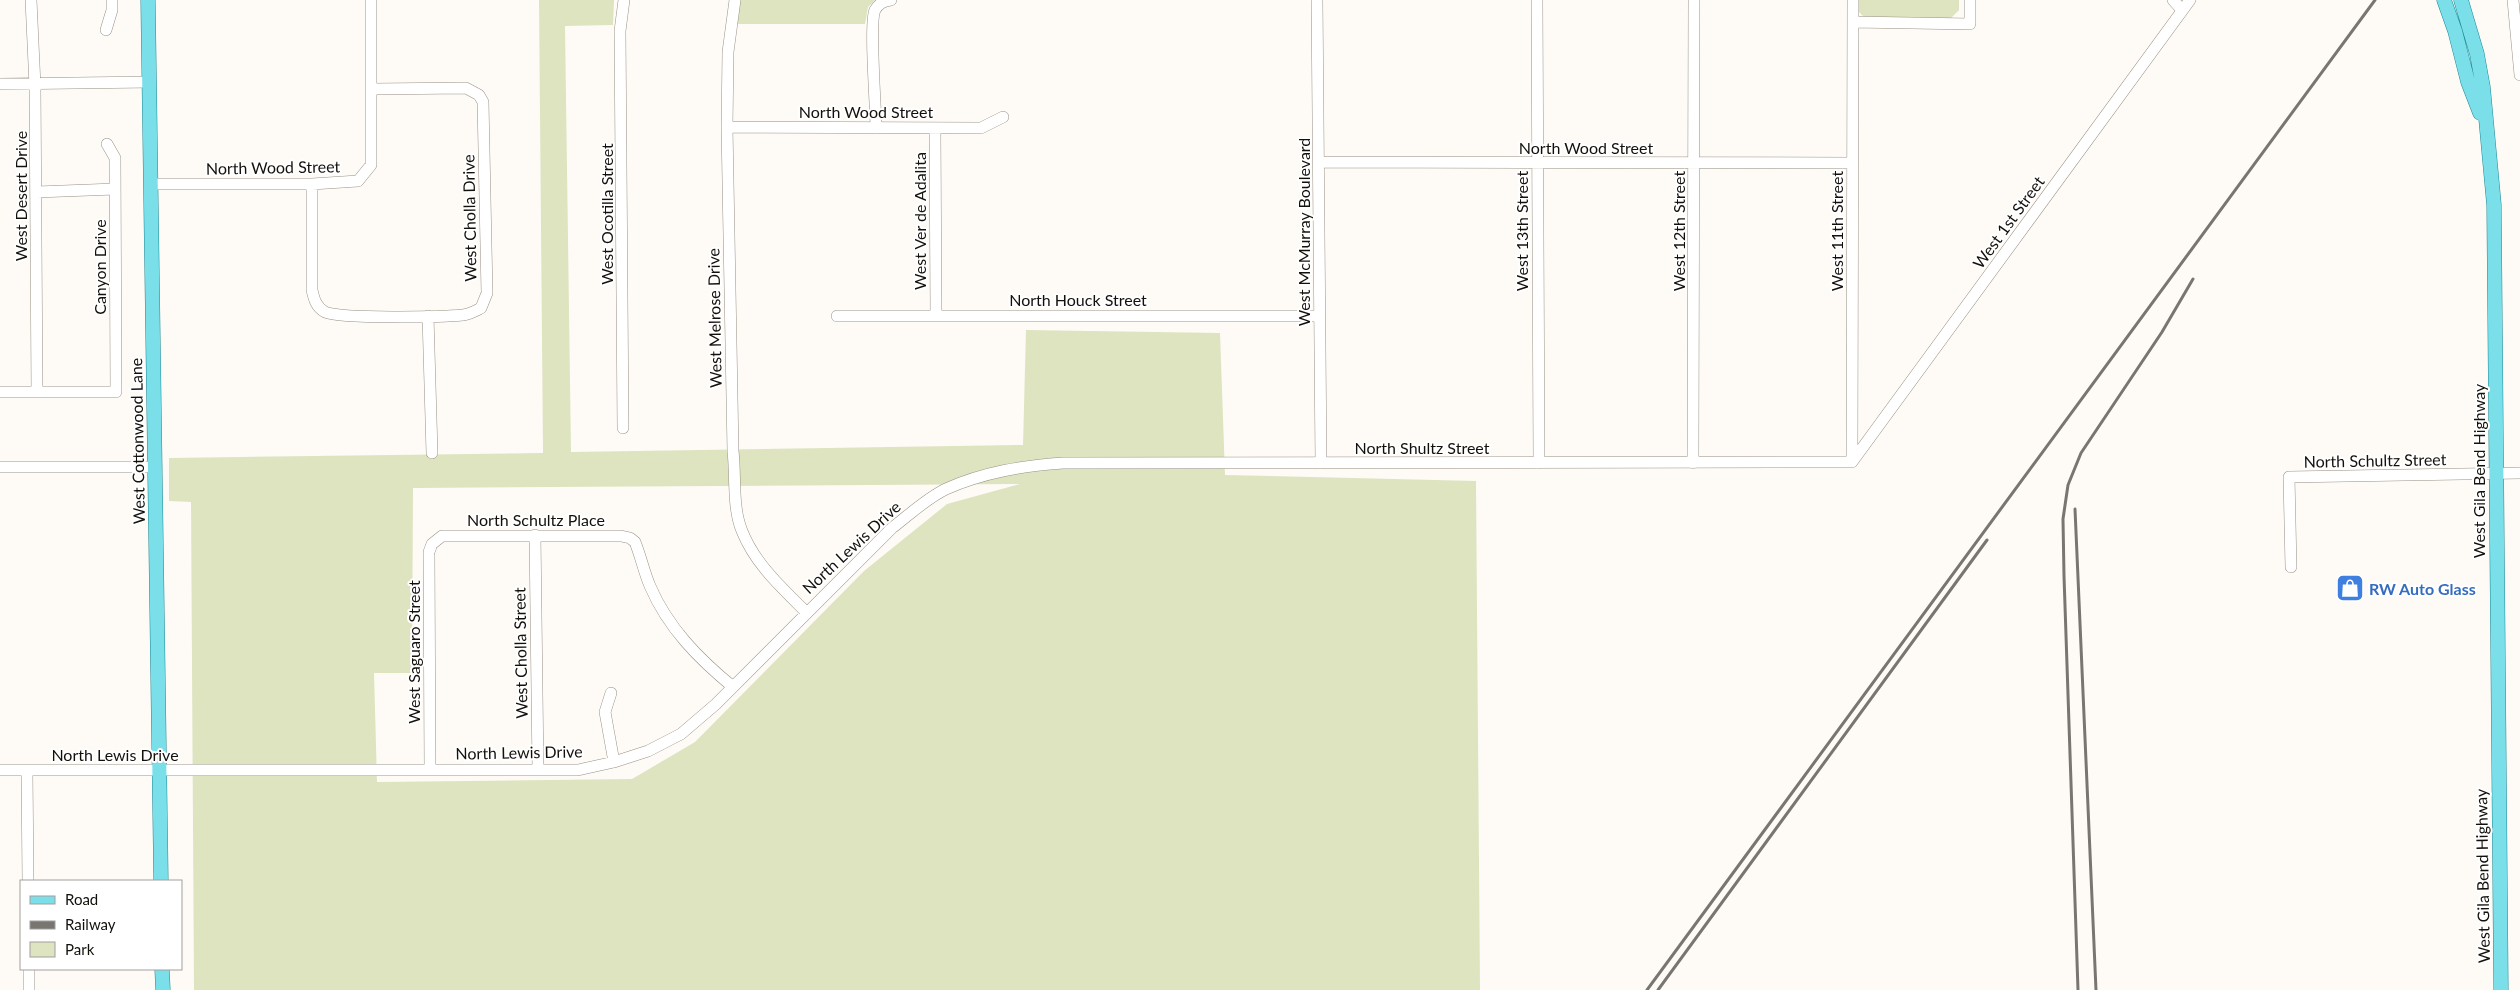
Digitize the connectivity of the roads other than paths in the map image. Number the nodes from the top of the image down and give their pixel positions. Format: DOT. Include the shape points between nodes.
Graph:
graph roads {
  1 [pos="31,0"];
  2 [pos="112,0"];
  3 [pos="148,0"];
  4 [pos="371,0"];
  5 [pos="624,0"];
  6 [pos="735,0"];
  7 [pos="891,0"];
  8 [pos="1317,0"];
  9 [pos="1537,0"];
  10 [pos="1694,0"];
  11 [pos="1853,0"];
  12 [pos="1970,0"];
  13 [pos="2172,0"];
  14 [pos="2190,0"];
  15 [pos="2444,0"];
  16 [pos="2461,0"];
  17 [pos="2513,0"];
  18 [pos="2182,10"];
  19 [pos="1853,22"];
  20 [pos="106,30"];
  21 [pos="2520,75"];
  22 [pos="150,82"];
  23 [pos="0,84"];
  24 [pos="35,86"];
  25 [pos="373,89"];
  26 [pos="1003,117"];
  27 [pos="727,127"];
  28 [pos="876,128"];
  29 [pos="935,128"];
  30 [pos="2486,131"];
  31 [pos="107,144"];
  32 [pos="1319,162"];
  33 [pos="1537,163"];
  34 [pos="1694,163"];
  35 [pos="1852,163"];
  36 [pos="152,184"];
  37 [pos="312,184"];
  38 [pos="115,189"];
  39 [pos="37,192"];
  40 [pos="936,315"];
  41 [pos="428,316"];
  42 [pos="837,316"];
  43 [pos="1319,316"];
  44 [pos="0,392"];
  45 [pos="37,392"];
  46 [pos="624,428"];
  47 [pos="432,453"];
  48 [pos="1852,462"];
  49 [pos="1321,463"];
  50 [pos="1539,463"];
  51 [pos="1693,463"];
  52 [pos="0,467"];
  53 [pos="155,467"];
  54 [pos="993,472"];
  55 [pos="2520,473"];
  56 [pos="2496,474"];
  57 [pos="535,536"];
  58 [pos="436,538"];
  59 [pos="2291,567"];
  60 [pos="806,612"];
  61 [pos="733,686"];
  62 [pos="611,693"];
  63 [pos="614,762"];
  64 [pos="430,769"];
  65 [pos="0,770"];
  66 [pos="26,770"];
  67 [pos="538,770"];
  68 [pos="160,771"];
  69 [pos="28,880"];
  70 [pos="162,880"];
  71 [pos="29,970"];
  72 [pos="162,970"];
  73 [pos="29,990"];
  74 [pos="163,990"];
  75 [pos="2501,990"];
  1 -- 24 [label="street, West Desert Drive"];
  2 -- 20 [label="street"];
  3 -- 22 [label="main road, West Cottonwood Lane"];
  4 -- 25 [label="street"];
  5 -- 46 [label="street, West Ocotilla Street" via="620,31"];
  6 -- 27 [label="street, West Melrose Drive" via="728,52"];
  7 -- 28 [label="street" via="882,2 874,11"];
  8 -- 32 [label="street, West McMurray Boulevard"];
  9 -- 33 [label="street, West 13th Street"];
  10 -- 34 [label="street, West 12th Street"];
  11 -- 19 [label="street, West 11th Street"];
  12 -- 19 [label="street" via="1970,24"];
  13 -- 18 [label="street"];
  14 -- 18 [label="street, West 1st Street"];
  15 -- 30 [label="main road, West Gila Bend Highway"];
  16 -- 30 [label="main road, West Gila Bend Highway" via="2482,79"];
  17 -- 21 [label="street"];
  18 -- 48 [label="street, West 1st Street"];
  19 -- 35 [label="street, West 11th Street"];
  22 -- 24 [label="street"];
  22 -- 36 [label="main road, West Cottonwood Lane"];
  23 -- 24 [label="street"];
  24 -- 39 [label="street, West Desert Drive"];
  25 -- 37 [label="street, North Wood Street" via="371,165 358,181"];
  25 -- 41 [label="street, West Cholla Drive" via="466,88 479,95 483,102 487,293 481,308 473,312"];
  26 -- 29 [label="street, North Wood Street" via="981,128"];
  27 -- 28 [label="street, North Wood Street"];
  27 -- 60 [label="street, West Melrose Drive" via="736,499 742,531 765,570"];
  28 -- 29 [label="street, North Wood Street"];
  29 -- 40 [label="street, West Ver de Adalita"];
  30 -- 56 [label="main road, West Gila Bend Highway" via="2494,205"];
  31 -- 38 [label="street, Canyon Drive" via="115,158"];
  32 -- 33 [label="street, North Wood Street"];
  32 -- 43 [label="street, West McMurray Boulevard"];
  33 -- 34 [label="street, North Wood Street"];
  33 -- 50 [label="street, West 13th Street"];
  34 -- 35 [label="street, North Wood Street"];
  34 -- 51 [label="street, West 12th Street"];
  35 -- 48 [label="street, West 11th Street"];
  36 -- 37 [label="street, North Wood Street"];
  36 -- 53 [label="main road, West Cottonwood Lane"];
  37 -- 41 [label="street, West Cholla Drive" via="314,302 320,308 339,315"];
  38 -- 39 [label="street"];
  38 -- 45 [label="street, Canyon Drive" via="116,392"];
  39 -- 45 [label="street, West Desert Drive"];
  40 -- 42 [label="street, North Houck Street"];
  40 -- 43 [label="street, North Houck Street"];
  41 -- 47 [label="street"];
  43 -- 49 [label="street, West McMurray Boulevard"];
  44 -- 45 [label="street"];
  48 -- 51 [label="street, North Shultz Street"];
  49 -- 50 [label="street, North Shultz Street"];
  49 -- 54 [label="street, North Shultz Street" via="1063,463"];
  50 -- 51 [label="street, North Shultz Street"];
  52 -- 53 [label="street"];
  53 -- 68 [label="main road, West Cottonwood Lane"];
  54 -- 60 [label="street, North Lewis Drive" via="945,490 920,507 892,528"];
  55 -- 56 [label="street, North Schultz Street"];
  56 -- 59 [label="street, North Schultz Street" via="2289,477"];
  56 -- 75 [label="main road, West Gila Bend Highway"];
  57 -- 58 [label="street, North Schultz Place" via="449,535"];
  57 -- 61 [label="street, North Schultz Place" via="630,538 635,542 661,608 675,630"];
  57 -- 67 [label="street, West Cholla Street"];
  58 -- 64 [label="street, West Saguaro Street" via="429,552"];
  60 -- 61 [label="street, North Lewis Drive"];
  61 -- 63 [label="street, North Lewis Drive" via="681,734"];
  62 -- 63 [label="street" via="605,712"];
  63 -- 67 [label="street, North Lewis Drive" via="578,770"];
  64 -- 67 [label="street, North Lewis Drive"];
  64 -- 68 [label="street, North Lewis Drive"];
  65 -- 66 [label="street, North Lewis Drive"];
  66 -- 68 [label="street, North Lewis Drive"];
  66 -- 69 [label="street"];
  68 -- 70 [label="main road, West Cottonwood Lane"];
  71 -- 73 [label="street"];
  72 -- 74 [label="main road"];
}
